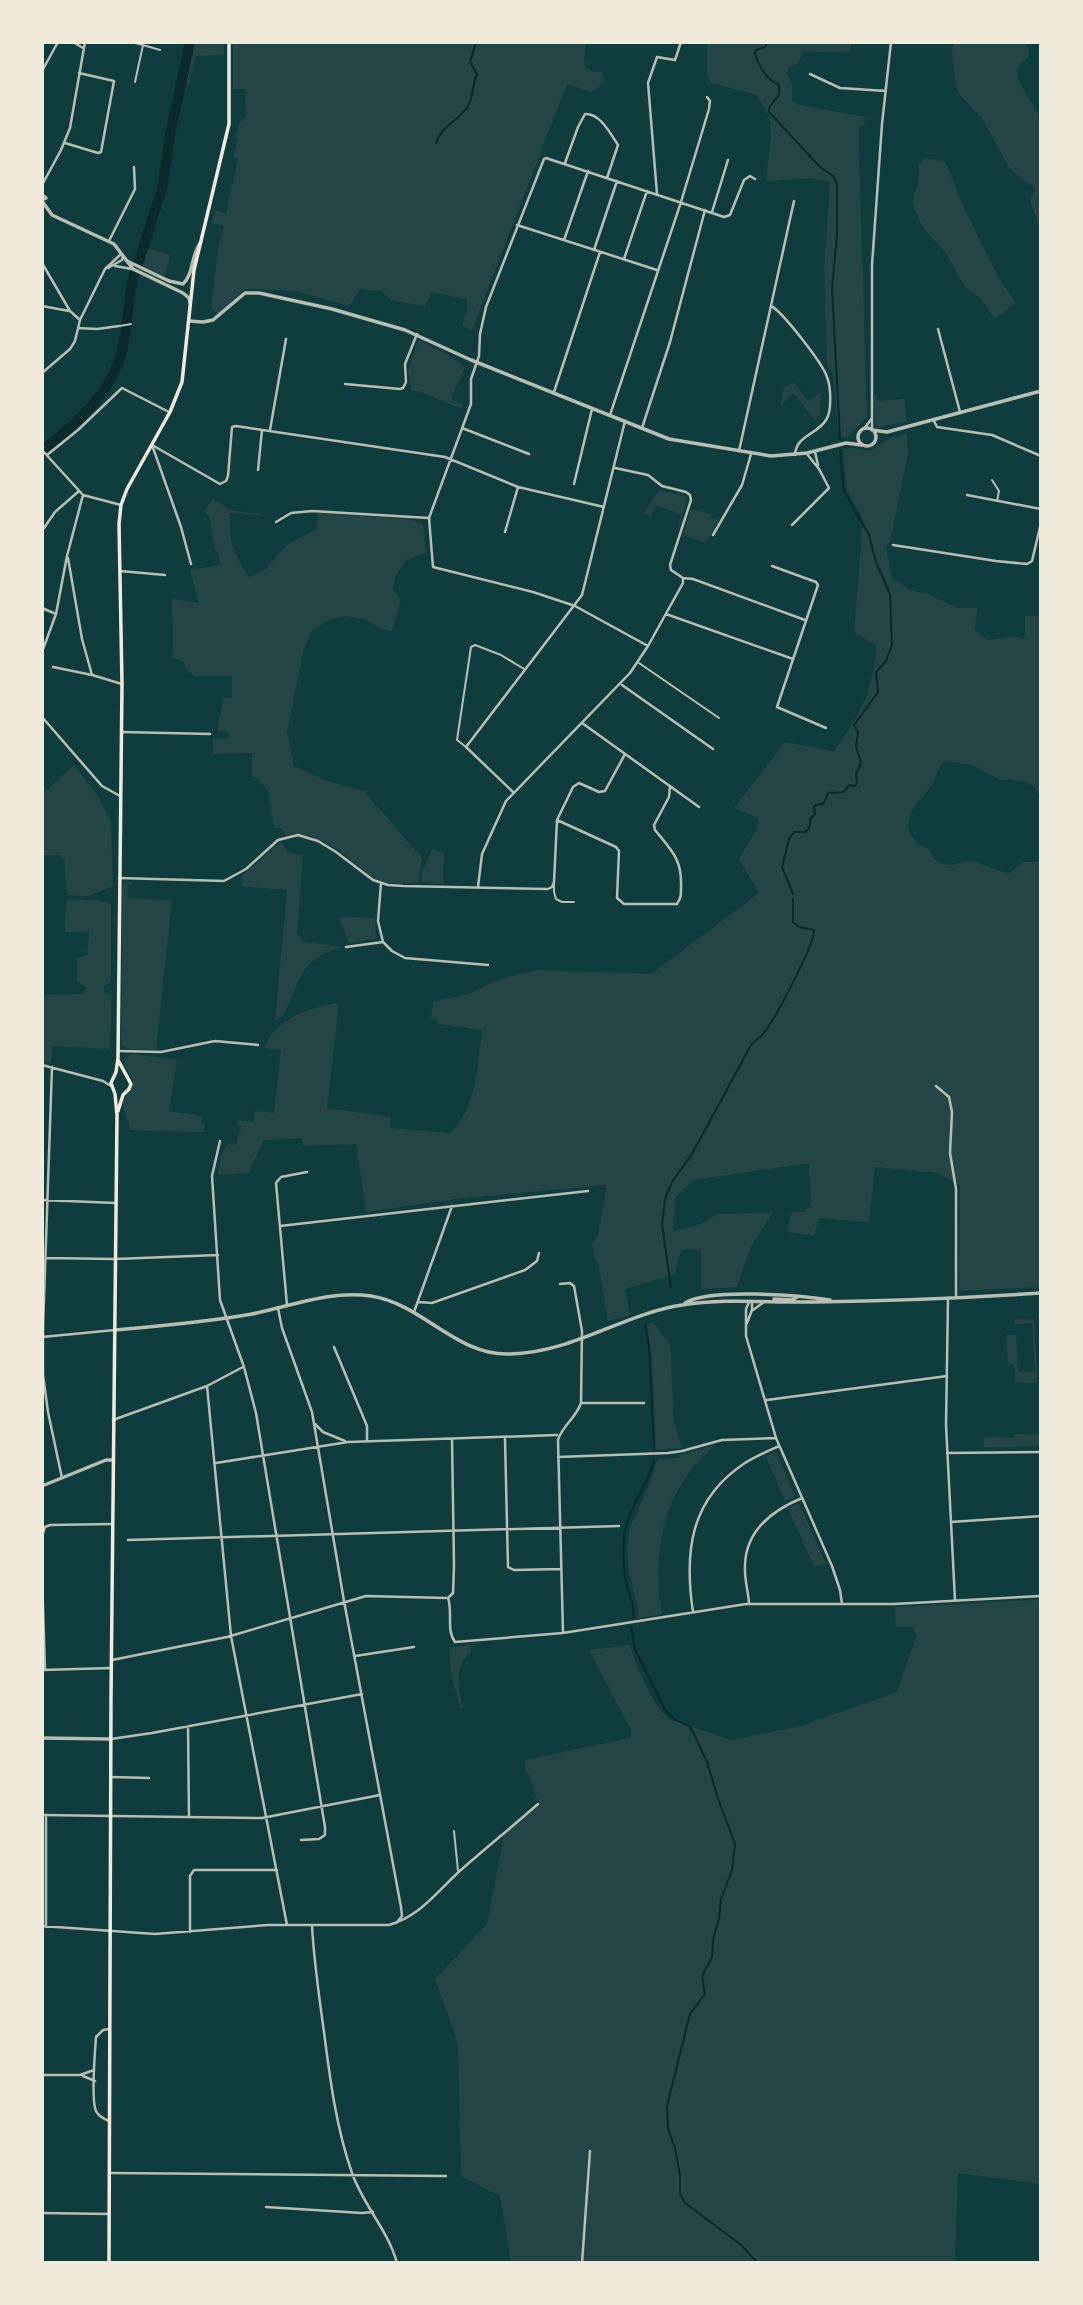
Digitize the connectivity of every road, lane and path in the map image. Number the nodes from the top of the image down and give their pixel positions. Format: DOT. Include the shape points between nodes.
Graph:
graph roads {
  1 [pos="58,42"];
  2 [pos="73,42"];
  3 [pos="85,42"];
  4 [pos="131,42"];
  5 [pos="229,42"];
  6 [pos="681,42"];
  7 [pos="891,42"];
  8 [pos="142,45"];
  9 [pos="83,48"];
  10 [pos="160,50"];
  11 [pos="42,71"];
  12 [pos="79,74"];
  13 [pos="810,74"];
  14 [pos="135,82"];
  15 [pos="886,91"];
  16 [pos="708,97"];
  17 [pos="65,143"];
  18 [pos="728,160"];
  19 [pos="565,164"];
  20 [pos="134,167"];
  21 [pos="587,172"];
  22 [pos="607,178"];
  23 [pos="755,180"];
  24 [pos="617,181"];
  25 [pos="42,184"];
  26 [pos="647,191"];
  27 [pos="657,194"];
  28 [pos="43,198"];
  29 [pos="794,201"];
  30 [pos="681,202"];
  31 [pos="705,210"];
  32 [pos="712,212"];
  33 [pos="517,225"];
  34 [pos="201,240"];
  35 [pos="564,240"];
  36 [pos="109,241"];
  37 [pos="115,245"];
  38 [pos="594,250"];
  39 [pos="600,252"];
  40 [pos="125,259"];
  41 [pos="624,259"];
  42 [pos="42,263"];
  43 [pos="110,266"];
  44 [pos="136,269"];
  45 [pos="658,270"];
  46 [pos="183,284"];
  47 [pos="191,289"];
  48 [pos="181,292"];
  49 [pos="190,305"];
  50 [pos="42,306"];
  51 [pos="771,306"];
  52 [pos="70,311"];
  53 [pos="80,320"];
  54 [pos="189,321"];
  55 [pos="131,324"];
  56 [pos="119,326"];
  57 [pos="78,328"];
  58 [pos="938,329"];
  59 [pos="417,334"];
  60 [pos="286,339"];
  61 [pos="478,362"];
  62 [pos="42,373"];
  63 [pos="345,384"];
  64 [pos="1041,391"];
  65 [pos="554,392"];
  66 [pos="592,408"];
  67 [pos="170,412"];
  68 [pos="960,412"];
  69 [pos="610,415"];
  70 [pos="872,418"];
  71 [pos="933,419"];
  72 [pos="625,421"];
  73 [pos="462,428"];
  74 [pos="642,429"];
  75 [pos="864,429"];
  76 [pos="262,430"];
  77 [pos="270,430"];
  78 [pos="872,430"];
  79 [pos="887,432"];
  80 [pos="859,434"];
  81 [pos="874,442"];
  82 [pos="846,443"];
  83 [pos="862,444"];
  84 [pos="152,445"];
  85 [pos="818,450"];
  86 [pos="44,452"];
  87 [pos="738,452"];
  88 [pos="804,453"];
  89 [pos="529,454"];
  90 [pos="751,454"];
  91 [pos="795,454"];
  92 [pos="1041,456"];
  93 [pos="450,459"];
  94 [pos="613,468"];
  95 [pos="819,469"];
  96 [pos="258,470"];
  97 [pos="992,480"];
  98 [pos="574,484"];
  99 [pos="518,487"];
  100 [pos="79,491"];
  101 [pos="83,495"];
  102 [pos="967,495"];
  103 [pos="998,501"];
  104 [pos="121,505"];
  105 [pos="604,507"];
  106 [pos="1041,509"];
  107 [pos="429,518"];
  108 [pos="276,522"];
  109 [pos="1041,523"];
  110 [pos="792,525"];
  111 [pos="42,531"];
  112 [pos="505,532"];
  113 [pos="713,535"];
  114 [pos="1040,535"];
  115 [pos="893,545"];
  116 [pos="67,555"];
  117 [pos="191,565"];
  118 [pos="772,566"];
  119 [pos="120,571"];
  120 [pos="165,575"];
  121 [pos="683,578"];
  122 [pos="575,606"];
  123 [pos="42,608"];
  124 [pos="56,614"];
  125 [pos="666,614"];
  126 [pos="806,620"];
  127 [pos="649,646"];
  128 [pos="42,652"];
  129 [pos="793,659"];
  130 [pos="639,662"];
  131 [pos="53,667"];
  132 [pos="525,670"];
  133 [pos="92,675"];
  134 [pos="121,684"];
  135 [pos="621,684"];
  136 [pos="42,717"];
  137 [pos="719,718"];
  138 [pos="582,723"];
  139 [pos="826,728"];
  140 [pos="121,732"];
  141 [pos="210,734"];
  142 [pos="466,747"];
  143 [pos="713,749"];
  144 [pos="625,754"];
  145 [pos="670,786"];
  146 [pos="513,792"];
  147 [pos="120,796"];
  148 [pos="699,807"];
  149 [pos="557,820"];
  150 [pos="119,878"];
  151 [pos="555,882"];
  152 [pos="381,883"];
  153 [pos="478,887"];
  154 [pos="574,902"];
  155 [pos="383,942"];
  156 [pos="346,947"];
  157 [pos="488,965"];
  158 [pos="258,1045"];
  159 [pos="118,1051"];
  160 [pos="118,1058"];
  161 [pos="42,1065"];
  162 [pos="52,1067"];
  163 [pos="126,1075"];
  164 [pos="113,1077"];
  165 [pos="103,1081"];
  166 [pos="936,1086"];
  167 [pos="113,1089"];
  168 [pos="126,1092"];
  169 [pos="117,1117"];
  170 [pos="220,1140"];
  171 [pos="307,1172"];
  172 [pos="588,1191"];
  173 [pos="42,1200"];
  174 [pos="47,1200"];
  175 [pos="116,1203"];
  176 [pos="452,1206"];
  177 [pos="279,1226"];
  178 [pos="539,1253"];
  179 [pos="218,1255"];
  180 [pos="45,1258"];
  181 [pos="115,1259"];
  182 [pos="560,1284"];
  183 [pos="1041,1293"];
  184 [pos="708,1296"];
  185 [pos="799,1296"];
  186 [pos="956,1298"];
  187 [pos="948,1299"];
  188 [pos="735,1301"];
  189 [pos="750,1301"];
  190 [pos="766,1301"];
  191 [pos="836,1301"];
  192 [pos="418,1302"];
  193 [pos="684,1304"];
  194 [pos="287,1305"];
  195 [pos="278,1308"];
  196 [pos="414,1312"];
  197 [pos="748,1313"];
  198 [pos="226,1318"];
  199 [pos="115,1330"];
  200 [pos="42,1337"];
  201 [pos="582,1339"];
  202 [pos="334,1348"];
  203 [pos="244,1367"];
  204 [pos="947,1376"];
  205 [pos="43,1386"];
  206 [pos="207,1386"];
  207 [pos="765,1400"];
  208 [pos="644,1403"];
  209 [pos="581,1404"];
  210 [pos="113,1420"];
  211 [pos="314,1423"];
  212 [pos="559,1435"];
  213 [pos="505,1438"];
  214 [pos="776,1438"];
  215 [pos="452,1439"];
  216 [pos="367,1441"];
  217 [pos="348,1442"];
  218 [pos="318,1445"];
  219 [pos="779,1446"];
  220 [pos="1041,1452"];
  221 [pos="947,1453"];
  222 [pos="264,1454"];
  223 [pos="558,1457"];
  224 [pos="113,1460"];
  225 [pos="216,1463"];
  226 [pos="62,1478"];
  227 [pos="42,1486"];
  228 [pos="802,1498"];
  229 [pos="1041,1516"];
  230 [pos="951,1522"];
  231 [pos="113,1524"];
  232 [pos="619,1526"];
  233 [pos="560,1528"];
  234 [pos="507,1529"];
  235 [pos="454,1532"];
  236 [pos="278,1535"];
  237 [pos="333,1535"];
  238 [pos="42,1536"];
  239 [pos="222,1537"];
  240 [pos="128,1540"];
  241 [pos="561,1569"];
  242 [pos="42,1575"];
  243 [pos="1041,1596"];
  244 [pos="448,1598"];
  245 [pos="344,1601"];
  246 [pos="955,1601"];
  247 [pos="749,1604"];
  248 [pos="842,1604"];
  249 [pos="693,1612"];
  250 [pos="291,1617"];
  251 [pos="563,1633"];
  252 [pos="231,1636"];
  253 [pos="414,1647"];
  254 [pos="355,1656"];
  255 [pos="112,1660"];
  256 [pos="111,1668"];
  257 [pos="43,1670"];
  258 [pos="362,1694"];
  259 [pos="306,1705"];
  260 [pos="246,1716"];
  261 [pos="188,1726"];
  262 [pos="42,1738"];
  263 [pos="111,1739"];
  264 [pos="111,1777"];
  265 [pos="149,1778"];
  266 [pos="380,1795"];
  267 [pos="538,1804"];
  268 [pos="322,1806"];
  269 [pos="44,1815"];
  270 [pos="110,1816"];
  271 [pos="189,1817"];
  272 [pos="267,1817"];
  273 [pos="454,1831"];
  274 [pos="301,1840"];
  275 [pos="277,1870"];
  276 [pos="458,1872"];
  277 [pos="44,1880"];
  278 [pos="397,1922"];
  279 [pos="287,1925"];
  280 [pos="44,1926"];
  281 [pos="312,1926"];
  282 [pos="109,1932"];
  283 [pos="190,1932"];
  284 [pos="110,2029"];
  285 [pos="95,2069"];
  286 [pos="42,2075"];
  287 [pos="80,2075"];
  288 [pos="95,2081"];
  289 [pos="109,2122"];
  290 [pos="590,2151"];
  291 [pos="108,2174"];
  292 [pos="352,2174"];
  293 [pos="446,2176"];
  294 [pos="266,2207"];
  295 [pos="373,2211"];
  296 [pos="42,2213"];
  297 [pos="109,2214"];
  298 [pos="109,2263"];
  299 [pos="397,2263"];
  300 [pos="582,2263"];
  1 -- 11 [label="street"];
  2 -- 9 [label="street"];
  3 -- 9 [label="street"];
  4 -- 8 [label="street"];
  5 -- 34 [label="main road" via="229,124"];
  6 -- 27 [label="street" via="675,60 657,57 648,83"];
  7 -- 15 [label="street"];
  8 -- 10 [label="street"];
  8 -- 14 [label="street"];
  9 -- 12 [label="street"];
  12 -- 17 [label="street"];
  12 -- 17 [label="street" via="114,81 101,152"];
  13 -- 15 [label="street" via="840,88"];
  15 -- 70 [label="street" via="872,265"];
  16 -- 30 [label="street" via="709,108"];
  17 -- 25 [label="street"];
  18 -- 32 [label="street"];
  19 -- 21 [label="street"];
  19 -- 22 [label="street" via="578,127 589,113 598,117 618,144"];
  19 -- 33 [label="street" via="546,158 541,162"];
  20 -- 36 [label="street" via="135,189"];
  21 -- 22 [label="street"];
  21 -- 35 [label="street"];
  22 -- 24 [label="street"];
  23 -- 32 [label="street" via="750,176 744,180 730,215"];
  24 -- 26 [label="street"];
  24 -- 38 [label="street"];
  26 -- 27 [label="street"];
  26 -- 41 [label="street"];
  27 -- 30 [label="street"];
  28 -- 36 [label="street" via="49,213"];
  29 -- 51 [label="street"];
  30 -- 31 [label="street"];
  30 -- 45 [label="street"];
  31 -- 32 [label="street"];
  31 -- 74 [label="street"];
  33 -- 35 [label="street"];
  33 -- 61 [label="street" via="486,307"];
  34 -- 46 [label="street"];
  34 -- 47 [label="main road"];
  35 -- 38 [label="street"];
  36 -- 37 [label="street"];
  37 -- 40 [label="street"];
  37 -- 43 [label="street"];
  38 -- 39 [label="street"];
  39 -- 41 [label="street"];
  39 -- 65 [label="street"];
  40 -- 43 [label="street" via="118,255"];
  40 -- 44 [label="street"];
  41 -- 45 [label="street"];
  42 -- 52 [label="street"];
  43 -- 44 [label="street"];
  43 -- 53 [label="street"];
  44 -- 46 [label="street"];
  44 -- 48 [label="street"];
  45 -- 69 [label="street"];
  46 -- 47 [label="street"];
  47 -- 48 [label="street"];
  47 -- 49 [label="main road"];
  48 -- 49 [label="street"];
  49 -- 54 [label="main road"];
  50 -- 52 [label="street"];
  51 -- 87 [label="street"];
  51 -- 91 [label="street" via="782,313 828,380 828,416 798,442"];
  52 -- 53 [label="street"];
  53 -- 57 [label="street"];
  54 -- 59 [label="street" via="213,320 253,292"];
  54 -- 67 [label="main road" via="184,373"];
  55 -- 56 [label="street"];
  56 -- 57 [label="street"];
  57 -- 62 [label="street" via="70,349"];
  58 -- 68 [label="street"];
  59 -- 61 [label="street"];
  59 -- 63 [label="street" via="405,364 404,388"];
  60 -- 77 [label="street"];
  61 -- 65 [label="street"];
  61 -- 73 [label="street"];
  64 -- 68 [label="street"];
  65 -- 66 [label="street"];
  66 -- 69 [label="street"];
  66 -- 98 [label="street"];
  67 -- 84 [label="main road"];
  67 -- 86 [label="street" via="122,388 78,430"];
  68 -- 71 [label="street"];
  69 -- 72 [label="street"];
  70 -- 75 [label="street"];
  70 -- 78 [label="street"];
  71 -- 79 [label="street"];
  71 -- 92 [label="street" via="937,427 992,435"];
  72 -- 74 [label="street"];
  72 -- 94 [label="street"];
  73 -- 89 [label="street"];
  73 -- 93 [label="street"];
  74 -- 87 [label="street"];
  75 -- 78 [label="street"];
  75 -- 80 [label="street"];
  76 -- 77 [label="street"];
  76 -- 84 [label="street" via="232,428 228,476 220,484"];
  76 -- 96 [label="street"];
  77 -- 93 [label="street"];
  78 -- 79 [label="street"];
  78 -- 81 [label="street"];
  79 -- 81 [label="street"];
  80 -- 82 [label="street"];
  80 -- 83 [label="street"];
  81 -- 83 [label="street"];
  82 -- 83 [label="street"];
  82 -- 85 [label="street"];
  84 -- 104 [label="main road" via="135,470"];
  84 -- 117 [label="street"];
  85 -- 88 [label="street"];
  85 -- 95 [label="street"];
  86 -- 100 [label="street"];
  87 -- 90 [label="street"];
  88 -- 91 [label="street"];
  88 -- 95 [label="street"];
  90 -- 91 [label="street"];
  90 -- 113 [label="street" via="742,485"];
  93 -- 99 [label="street"];
  93 -- 107 [label="street"];
  94 -- 105 [label="street"];
  94 -- 121 [label="street" via="646,475 690,495 670,566"];
  95 -- 110 [label="street" via="829,489"];
  97 -- 103 [label="street" via="999,491"];
  99 -- 105 [label="street"];
  99 -- 112 [label="street"];
  100 -- 101 [label="street"];
  100 -- 111 [label="street"];
  101 -- 104 [label="street"];
  101 -- 116 [label="street"];
  102 -- 103 [label="street"];
  103 -- 106 [label="street"];
  104 -- 119 [label="main road"];
  105 -- 122 [label="street" via="583,593"];
  107 -- 108 [label="street" via="312,511 291,513"];
  107 -- 122 [label="street" via="433,567"];
  109 -- 114 [label="street"];
  114 -- 115 [label="street" via="1027,564"];
  116 -- 124 [label="street"];
  116 -- 133 [label="street"];
  118 -- 126 [label="street" via="818,584"];
  119 -- 120 [label="street"];
  119 -- 134 [label="main road"];
  121 -- 125 [label="street"];
  121 -- 126 [label="street"];
  122 -- 127 [label="street"];
  122 -- 132 [label="street"];
  123 -- 124 [label="street"];
  124 -- 128 [label="street"];
  125 -- 127 [label="street"];
  125 -- 129 [label="street"];
  126 -- 129 [label="street"];
  127 -- 130 [label="street"];
  129 -- 139 [label="street" via="777,707"];
  130 -- 135 [label="street"];
  130 -- 137 [label="street"];
  131 -- 133 [label="street"];
  132 -- 142 [label="street"];
  132 -- 142 [label="street" via="494,652 471,647 457,740"];
  133 -- 134 [label="street"];
  134 -- 140 [label="main road"];
  135 -- 138 [label="street"];
  135 -- 143 [label="street"];
  136 -- 147 [label="street" via="102,786"];
  138 -- 144 [label="street"];
  138 -- 146 [label="street"];
  140 -- 141 [label="street"];
  140 -- 147 [label="main road"];
  142 -- 146 [label="street"];
  144 -- 145 [label="street"];
  144 -- 149 [label="street" via="605,791 574,785"];
  145 -- 148 [label="street"];
  145 -- 149 [label="street" via="654,825 681,866 677,904 619,901 616,847"];
  146 -- 153 [label="street" via="482,854"];
  147 -- 150 [label="main road"];
  149 -- 151 [label="street"];
  150 -- 152 [label="street" via="224,881 246,869 278,840 298,835 318,841"];
  150 -- 159 [label="main road"];
  151 -- 153 [label="street" via="545,890"];
  151 -- 154 [label="street" via="556,899"];
  152 -- 153 [label="street"];
  152 -- 155 [label="street" via="378,921"];
  155 -- 156 [label="street"];
  155 -- 157 [label="street" via="405,958"];
  158 -- 159 [label="street" via="215,1041 161,1052"];
  159 -- 160 [label="main road"];
  160 -- 163 [label="main road"];
  160 -- 164 [label="main road"];
  161 -- 162 [label="street"];
  162 -- 165 [label="street"];
  162 -- 174 [label="street"];
  163 -- 164 [label="main road"];
  163 -- 168 [label="main road" via="131,1084"];
  164 -- 165 [label="street"];
  164 -- 167 [label="main road"];
  165 -- 167 [label="street"];
  166 -- 186 [label="street" via="948,1097 952,1112"];
  167 -- 168 [label="main road"];
  167 -- 169 [label="main road"];
  168 -- 169 [label="main road"];
  169 -- 175 [label="main road"];
  170 -- 179 [label="street" via="212,1177"];
  171 -- 177 [label="street" via="276,1181"];
  172 -- 176 [label="street"];
  173 -- 174 [label="street"];
  174 -- 175 [label="street"];
  174 -- 180 [label="street"];
  175 -- 181 [label="main road"];
  176 -- 177 [label="street"];
  176 -- 192 [label="street"];
  177 -- 194 [label="street"];
  178 -- 192 [label="street" via="535,1264 518,1273 432,1303"];
  179 -- 181 [label="street"];
  179 -- 198 [label="street" via="220,1300"];
  180 -- 181 [label="street"];
  180 -- 200 [label="street"];
  181 -- 199 [label="main road"];
  182 -- 201 [label="street" via="574,1286"];
  183 -- 186 [label="street"];
  184 -- 185 [label="street"];
  184 -- 189 [label="street"];
  184 -- 193 [label="street"];
  185 -- 189 [label="street"];
  185 -- 191 [label="street"];
  186 -- 187 [label="street"];
  187 -- 191 [label="street"];
  187 -- 204 [label="street"];
  188 -- 189 [label="street"];
  188 -- 193 [label="street"];
  188 -- 197 [label="street"];
  189 -- 190 [label="street"];
  189 -- 197 [label="street"];
  190 -- 191 [label="street"];
  190 -- 197 [label="street"];
  192 -- 196 [label="street"];
  193 -- 201 [label="street" via="640,1315"];
  194 -- 195 [label="street"];
  194 -- 196 [label="street" via="356,1295 387,1300"];
  195 -- 198 [label="street"];
  195 -- 211 [label="street"];
  196 -- 201 [label="street" via="466,1345 491,1353 526,1353"];
  197 -- 207 [label="street" via="748,1341"];
  198 -- 199 [label="street"];
  198 -- 203 [label="street"];
  199 -- 200 [label="street"];
  199 -- 210 [label="main road"];
  200 -- 205 [label="street"];
  201 -- 209 [label="street"];
  202 -- 216 [label="street" via="367,1426"];
  203 -- 206 [label="street"];
  203 -- 222 [label="street"];
  204 -- 207 [label="street"];
  204 -- 221 [label="street"];
  205 -- 226 [label="street"];
  206 -- 210 [label="street"];
  206 -- 225 [label="street"];
  207 -- 214 [label="street"];
  208 -- 209 [label="street"];
  209 -- 212 [label="street"];
  210 -- 224 [label="main road"];
  211 -- 217 [label="street"];
  211 -- 218 [label="street"];
  212 -- 213 [label="street"];
  212 -- 223 [label="street"];
  213 -- 215 [label="street"];
  213 -- 234 [label="street"];
  214 -- 219 [label="street"];
  214 -- 223 [label="street" via="722,1440 668,1453"];
  215 -- 216 [label="street"];
  215 -- 235 [label="street"];
  216 -- 217 [label="street"];
  217 -- 218 [label="street"];
  218 -- 222 [label="street"];
  218 -- 237 [label="street"];
  219 -- 228 [label="street"];
  219 -- 249 [label="street" via="737,1469 705,1506 689,1556"];
  220 -- 221 [label="street"];
  221 -- 230 [label="street"];
  222 -- 225 [label="street"];
  222 -- 236 [label="street"];
  223 -- 233 [label="street"];
  224 -- 226 [label="street"];
  224 -- 231 [label="main road"];
  225 -- 239 [label="street"];
  226 -- 227 [label="street"];
  228 -- 247 [label="street" via="773,1513 753,1535 745,1560"];
  228 -- 248 [label="street" via="832,1566"];
  229 -- 230 [label="street"];
  230 -- 246 [label="street"];
  231 -- 238 [label="street" via="50,1525"];
  231 -- 255 [label="main road"];
  232 -- 233 [label="street"];
  233 -- 234 [label="street"];
  233 -- 241 [label="street"];
  234 -- 235 [label="street"];
  234 -- 241 [label="street" via="510,1569"];
  235 -- 237 [label="street"];
  235 -- 244 [label="street" via="453,1593"];
  236 -- 237 [label="street"];
  236 -- 239 [label="street"];
  236 -- 250 [label="street"];
  237 -- 245 [label="street"];
  239 -- 240 [label="street"];
  239 -- 252 [label="street"];
  241 -- 251 [label="street"];
  242 -- 257 [label="street"];
  243 -- 246 [label="street"];
  244 -- 245 [label="street" via="377,1595"];
  244 -- 251 [label="street" via="453,1640"];
  245 -- 250 [label="street"];
  245 -- 254 [label="street"];
  246 -- 248 [label="street"];
  247 -- 248 [label="street"];
  247 -- 249 [label="street"];
  249 -- 251 [label="street"];
  250 -- 252 [label="street"];
  250 -- 259 [label="street"];
  252 -- 255 [label="street"];
  252 -- 260 [label="street"];
  253 -- 254 [label="street"];
  254 -- 258 [label="street"];
  255 -- 256 [label="main road"];
  256 -- 257 [label="street"];
  256 -- 263 [label="main road"];
  258 -- 259 [label="street"];
  258 -- 266 [label="street"];
  259 -- 260 [label="street"];
  259 -- 268 [label="street"];
  260 -- 261 [label="street"];
  260 -- 272 [label="street"];
  261 -- 263 [label="street"];
  261 -- 271 [label="street"];
  262 -- 263 [label="street"];
  263 -- 264 [label="main road"];
  264 -- 265 [label="street"];
  264 -- 270 [label="main road"];
  266 -- 268 [label="street"];
  266 -- 278 [label="street" via="402,1913"];
  267 -- 276 [label="street"];
  268 -- 272 [label="street"];
  268 -- 274 [label="street" via="324,1835"];
  269 -- 270 [label="street"];
  269 -- 277 [label="street"];
  270 -- 271 [label="street"];
  270 -- 282 [label="main road"];
  271 -- 272 [label="street"];
  272 -- 275 [label="street"];
  273 -- 276 [label="street"];
  275 -- 279 [label="street"];
  275 -- 283 [label="street" via="194,1870 190,1876"];
  276 -- 278 [label="street" via="420,1910"];
  277 -- 280 [label="street"];
  278 -- 281 [label="street"];
  279 -- 281 [label="street"];
  279 -- 283 [label="street"];
  280 -- 282 [label="street"];
  281 -- 292 [label="street" via="334,2104"];
  282 -- 283 [label="street"];
  282 -- 284 [label="main road"];
  284 -- 285 [label="street" via="96,2037"];
  284 -- 289 [label="main road"];
  285 -- 287 [label="street"];
  285 -- 288 [label="street"];
  286 -- 287 [label="street"];
  287 -- 288 [label="street"];
  288 -- 289 [label="street" via="95,2110"];
  289 -- 291 [label="main road"];
  290 -- 300 [label="street"];
  291 -- 292 [label="street"];
  291 -- 297 [label="main road"];
  292 -- 293 [label="street"];
  292 -- 295 [label="street"];
  294 -- 295 [label="street"];
  295 -- 299 [label="street"];
  296 -- 297 [label="street"];
  297 -- 298 [label="main road"];
}
